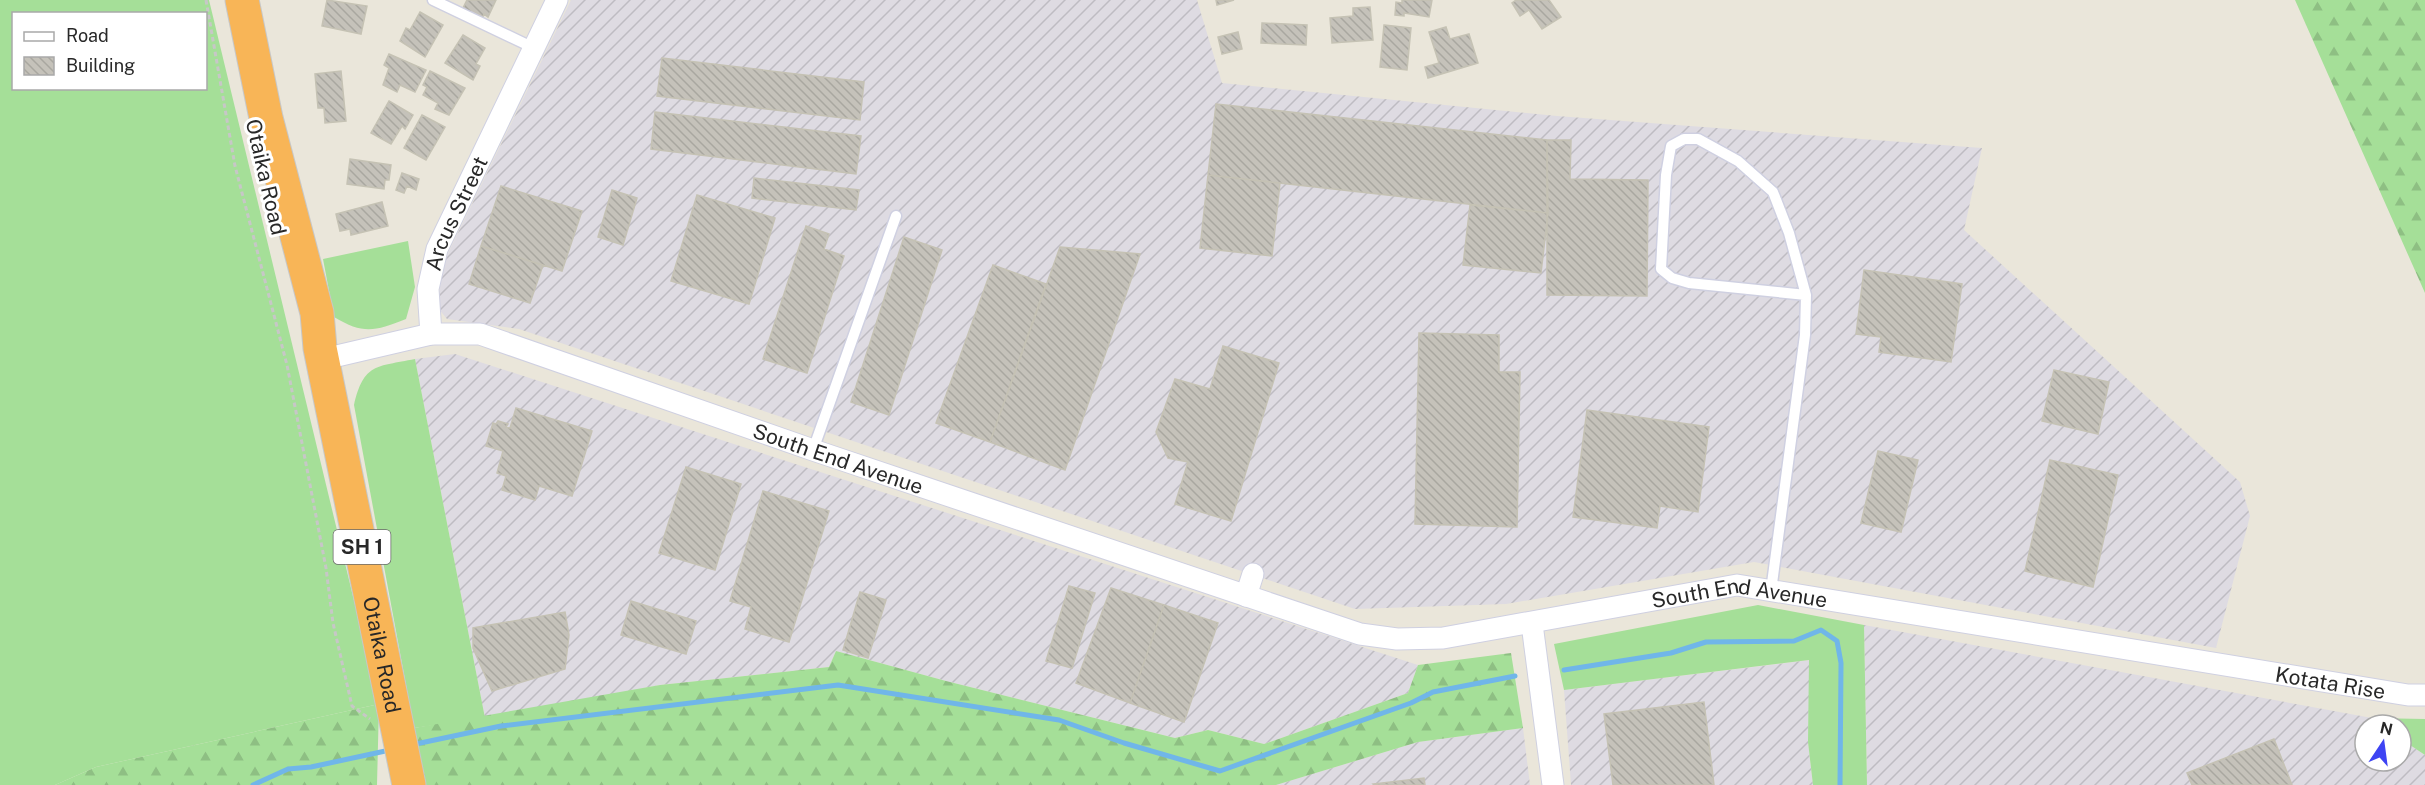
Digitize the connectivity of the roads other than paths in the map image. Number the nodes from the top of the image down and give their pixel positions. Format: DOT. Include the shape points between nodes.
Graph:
graph roads {
  1 [pos="228,0"];
  2 [pos="242,0"];
  3 [pos="433,0"];
  4 [pos="557,0"];
  5 [pos="534,48"];
  6 [pos="896,216"];
  7 [pos="1806,295"];
  8 [pos="431,334"];
  9 [pos="322,353"];
  10 [pos="813,450"];
  11 [pos="1253,574"];
  12 [pos="1771,591"];
  13 [pos="1246,596"];
  14 [pos="1532,624"];
  15 [pos="2236,667"];
  16 [pos="2425,695"];
  17 [pos="398,752"];
  18 [pos="1553,785"];
  1 -- 9 [label="highway, Otaika Road / SH 1" via="260,156 301,322"];
  2 -- 9 [label="highway, Otaika Road / SH 1"];
  3 -- 5 [label="lane"];
  4 -- 5 [label="street, Arcus Street"];
  5 -- 8 [label="street, Arcus Street" via="434,258 428,289"];
  6 -- 10 [label="lane"];
  7 -- 7 [label="lane" via="1689,283 1672,278 1661,269 1671,146 1684,139 1698,139 1738,160 1773,192"];
  7 -- 12 [label="lane" via="1805,335"];
  8 -- 9 [label="street"];
  8 -- 10 [label="street, South End Avenue" via="480,334"];
  9 -- 17 [label="highway, Otaika Road / SH 1"];
  10 -- 13 [label="street, South End Avenue"];
  11 -- 13 [label="street"];
  12 -- 14 [label="street, South End Avenue" via="1737,585"];
  12 -- 15 [label="street, South End Avenue"];
  13 -- 14 [label="street, South End Avenue" via="1360,634 1397,639 1443,638"];
  14 -- 18 [label="street"];
  15 -- 16 [label="street, Kotata Rise"];
}
